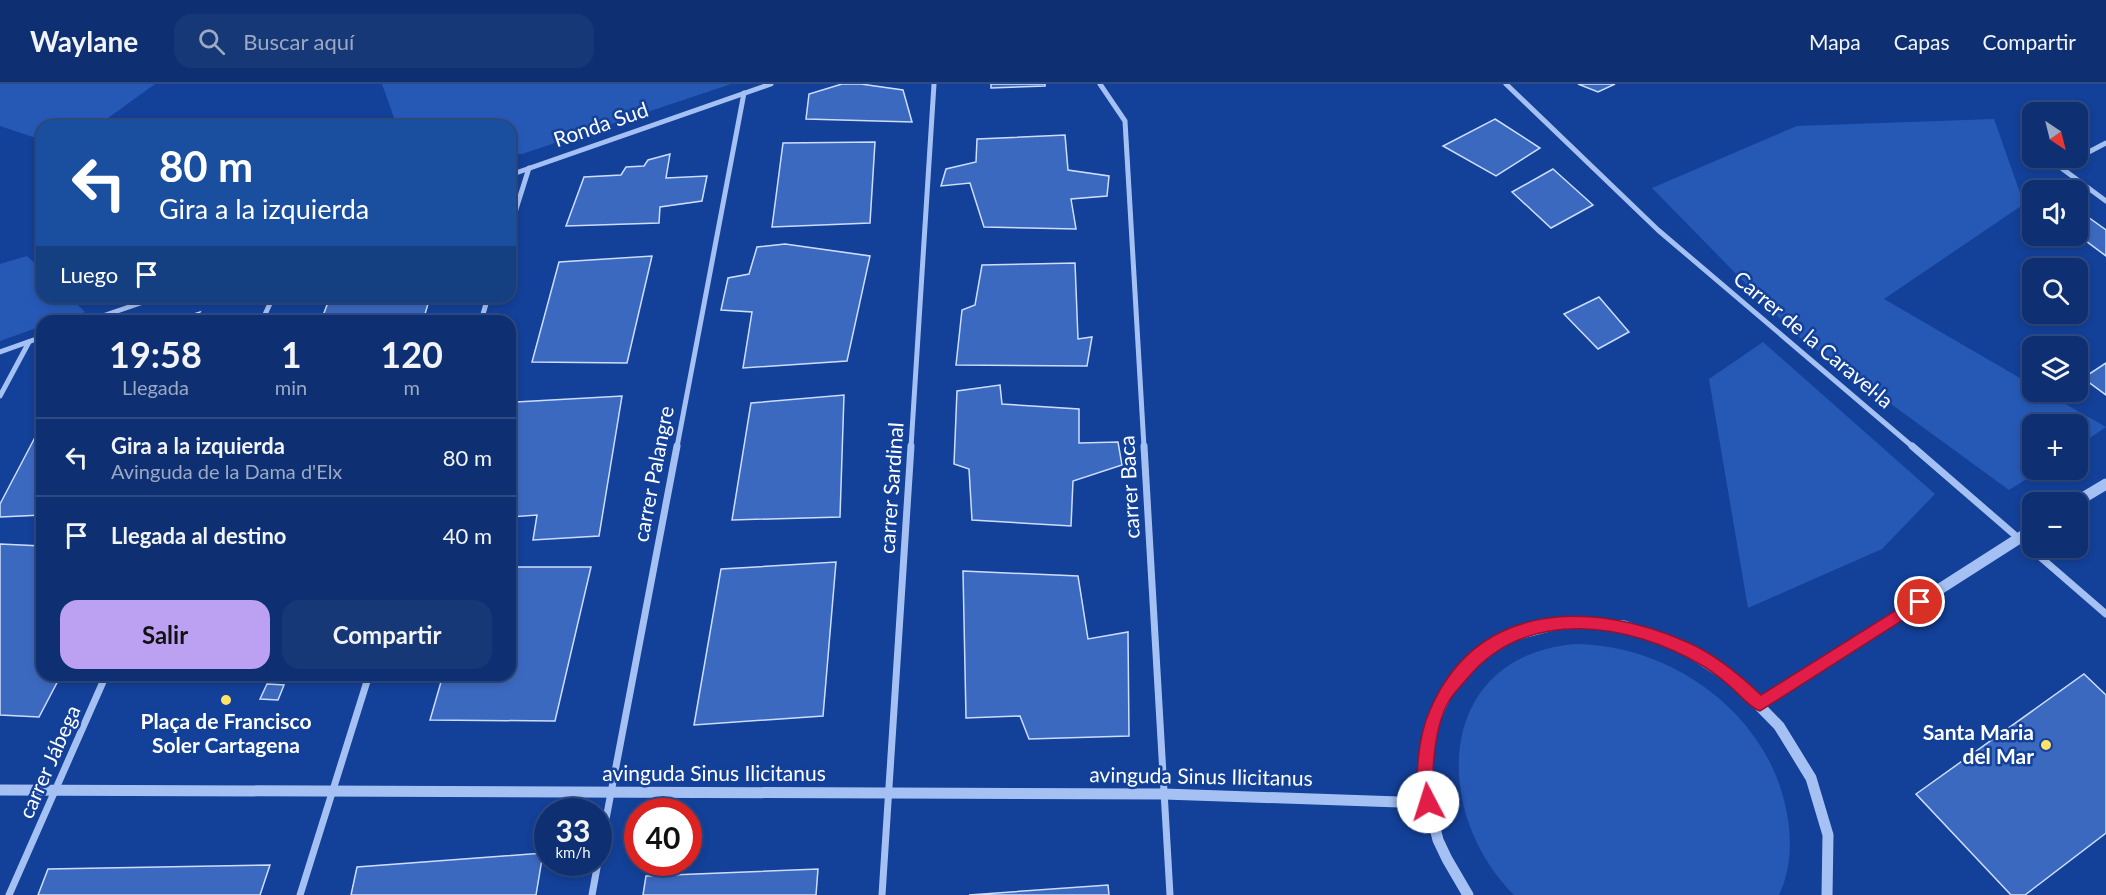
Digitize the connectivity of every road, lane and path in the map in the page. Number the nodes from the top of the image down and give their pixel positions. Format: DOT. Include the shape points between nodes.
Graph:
graph roads {
  1 [pos="771,84"];
  2 [pos="934,84"];
  3 [pos="1100,84"];
  4 [pos="1506,84"];
  5 [pos="744,93"];
  6 [pos="2106,143"];
  7 [pos="529,168"];
  8 [pos="516,173"];
  9 [pos="2106,201"];
  10 [pos="516,209"];
  11 [pos="140,303"];
  12 [pos="106,315"];
  13 [pos="36,339"];
  14 [pos="29,342"];
  15 [pos="0,352"];
  16 [pos="0,396"];
  17 [pos="2106,484"];
  18 [pos="2088,495"];
  19 [pos="2020,538"];
  20 [pos="2106,614"];
  21 [pos="103,681"];
  22 [pos="367,681"];
  23 [pos="1760,704"];
  24 [pos="0,790"];
  25 [pos="55,791"];
  26 [pos="333,792"];
  27 [pos="612,792"];
  28 [pos="888,794"];
  29 [pos="1164,794"];
  30 [pos="611,798"];
  31 [pos="1428,802"];
  32 [pos="595,876"];
  33 [pos="9,895"];
  34 [pos="300,895"];
  35 [pos="592,895"];
  36 [pos="882,895"];
  37 [pos="1170,895"];
  38 [pos="1468,895"];
  39 [pos="1827,895"];
  1 -- 5 [label="street, Ronda Sud"];
  2 -- 28 [label="street, carrer Sardinal"];
  3 -- 29 [label="street, carrer Baca" via="1125,121"];
  4 -- 19 [label="street, Carrer de la Caravel·la" via="1658,230"];
  5 -- 7 [label="street, Ronda Sud"];
  5 -- 27 [label="street, carrer Palangre"];
  6 -- 9 [label="street" via="2060,167"];
  7 -- 8 [label="street, Ronda Sud"];
  7 -- 10 [label="street"];
  11 -- 12 [label="street"];
  13 -- 14 [label="street"];
  14 -- 15 [label="street"];
  14 -- 16 [label="street"];
  17 -- 18 [label="street"];
  19 -- 20 [label="street, Carrer de la Caravel·la"];
  19 -- 23 [label="street"];
  21 -- 25 [label="street, carrer Jábega"];
  22 -- 26 [label="street"];
  23 -- 31 [label="street" via="1710,663 1655,635 1598,622 1544,625 1519,632 1475,657 1444,695 1433,719 1428,746"];
  23 -- 39 [label="street" via="1782,730 1815,788 1830,851"];
  24 -- 25 [label="street, avinguda Sinus Ilicitanus"];
  25 -- 26 [label="street, avinguda Sinus Ilicitanus"];
  25 -- 33 [label="street, carrer Jábega"];
  26 -- 27 [label="street, avinguda Sinus Ilicitanus"];
  26 -- 34 [label="street"];
  27 -- 28 [label="street, avinguda Sinus Ilicitanus"];
  27 -- 30 [label="street, carrer Palangre"];
  28 -- 29 [label="street, avinguda Sinus Ilicitanus"];
  28 -- 36 [label="street, carrer Sardinal"];
  29 -- 31 [label="street, avinguda Sinus Ilicitanus"];
  29 -- 37 [label="street, carrer Baca"];
  31 -- 38 [label="street" via="1447,859"];
  32 -- 35 [label="street, carrer Palangre"];
}
